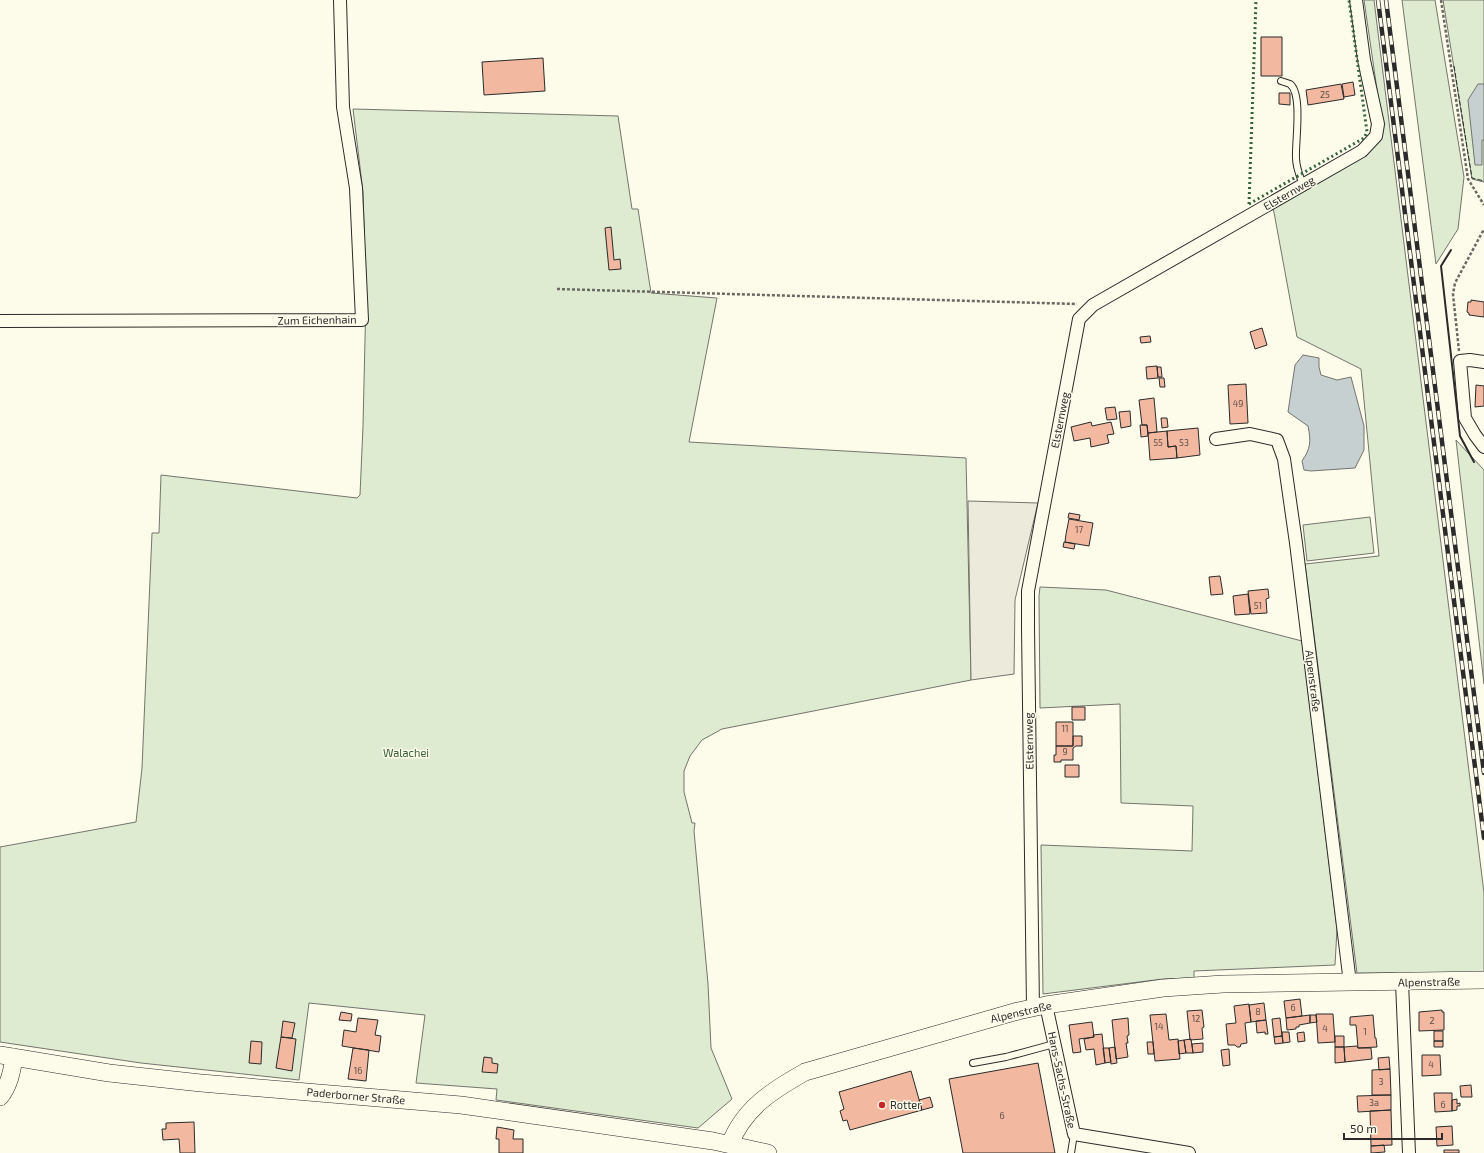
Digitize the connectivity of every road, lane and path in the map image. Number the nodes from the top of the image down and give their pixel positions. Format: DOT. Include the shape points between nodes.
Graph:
graph roads {
  1 [pos="340,0"];
  2 [pos="1356,0"];
  3 [pos="1440,0"];
  4 [pos="1281,81"];
  5 [pos="1303,185"];
  6 [pos="1484,205"];
  7 [pos="1484,229"];
  8 [pos="557,289"];
  9 [pos="1093,305"];
  10 [pos="0,321"];
  11 [pos="1460,361"];
  12 [pos="1484,362"];
  13 [pos="1216,439"];
  14 [pos="1484,447"];
  15 [pos="1484,980"];
  16 [pos="1402,982"];
  17 [pos="1350,983"];
  18 [pos="1039,1007"];
  19 [pos="1054,1044"];
  20 [pos="7,1056"];
  21 [pos="972,1063"];
  22 [pos="0,1097"];
  23 [pos="1074,1134"];
  24 [pos="730,1144"];
  25 [pos="768,1153"];
  26 [pos="1072,1153"];
  27 [pos="1189,1153"];
  28 [pos="1409,1153"];
  1 -- 10 [label="street, Zum Eichenhain" via="343,107 356,188 362,320"];
  2 -- 5 [label="street, Elsternweg" via="1364,60 1378,124 1376,136 1362,151"];
  3 -- 6 [label="path" via="1468,179"];
  4 -- 5 [label="lane" via="1290,84 1296,95 1297,170"];
  5 -- 9 [label="street, Elsternweg"];
  7 -- 11 [label="path" via="1455,283 1453,294"];
  8 -- 9 [label="path"];
  9 -- 18 [label="street, Elsternweg" via="1079,320 1028,591"];
  11 -- 12 [label="street"];
  11 -- 14 [label="street" via="1465,418"];
  13 -- 17 [label="street, Alpenstraße" via="1250,434 1277,440 1284,458"];
  15 -- 16 [label="street, Alpenstraße"];
  16 -- 17 [label="street, Alpenstraße"];
  16 -- 28 [label="street"];
  17 -- 18 [label="street, Alpenstraße" via="1223,984 1163,988"];
  18 -- 19 [label="street, Hans-Sachs-Straße"];
  18 -- 24 [label="street, Alpenstraße" via="805,1072 774,1090 748,1113"];
  19 -- 21 [label="lane"];
  19 -- 23 [label="street, Hans-Sachs-Straße"];
  20 -- 22 [label="street" via="6,1090"];
  20 -- 24 [label="street, Paderborner Straße" via="109,1073 201,1083 461,1105 713,1144"];
  23 -- 26 [label="lane"];
  23 -- 27 [label="street, Hans-Sachs-Straße"];
  24 -- 25 [label="street, Paderborner Straße"];
}
